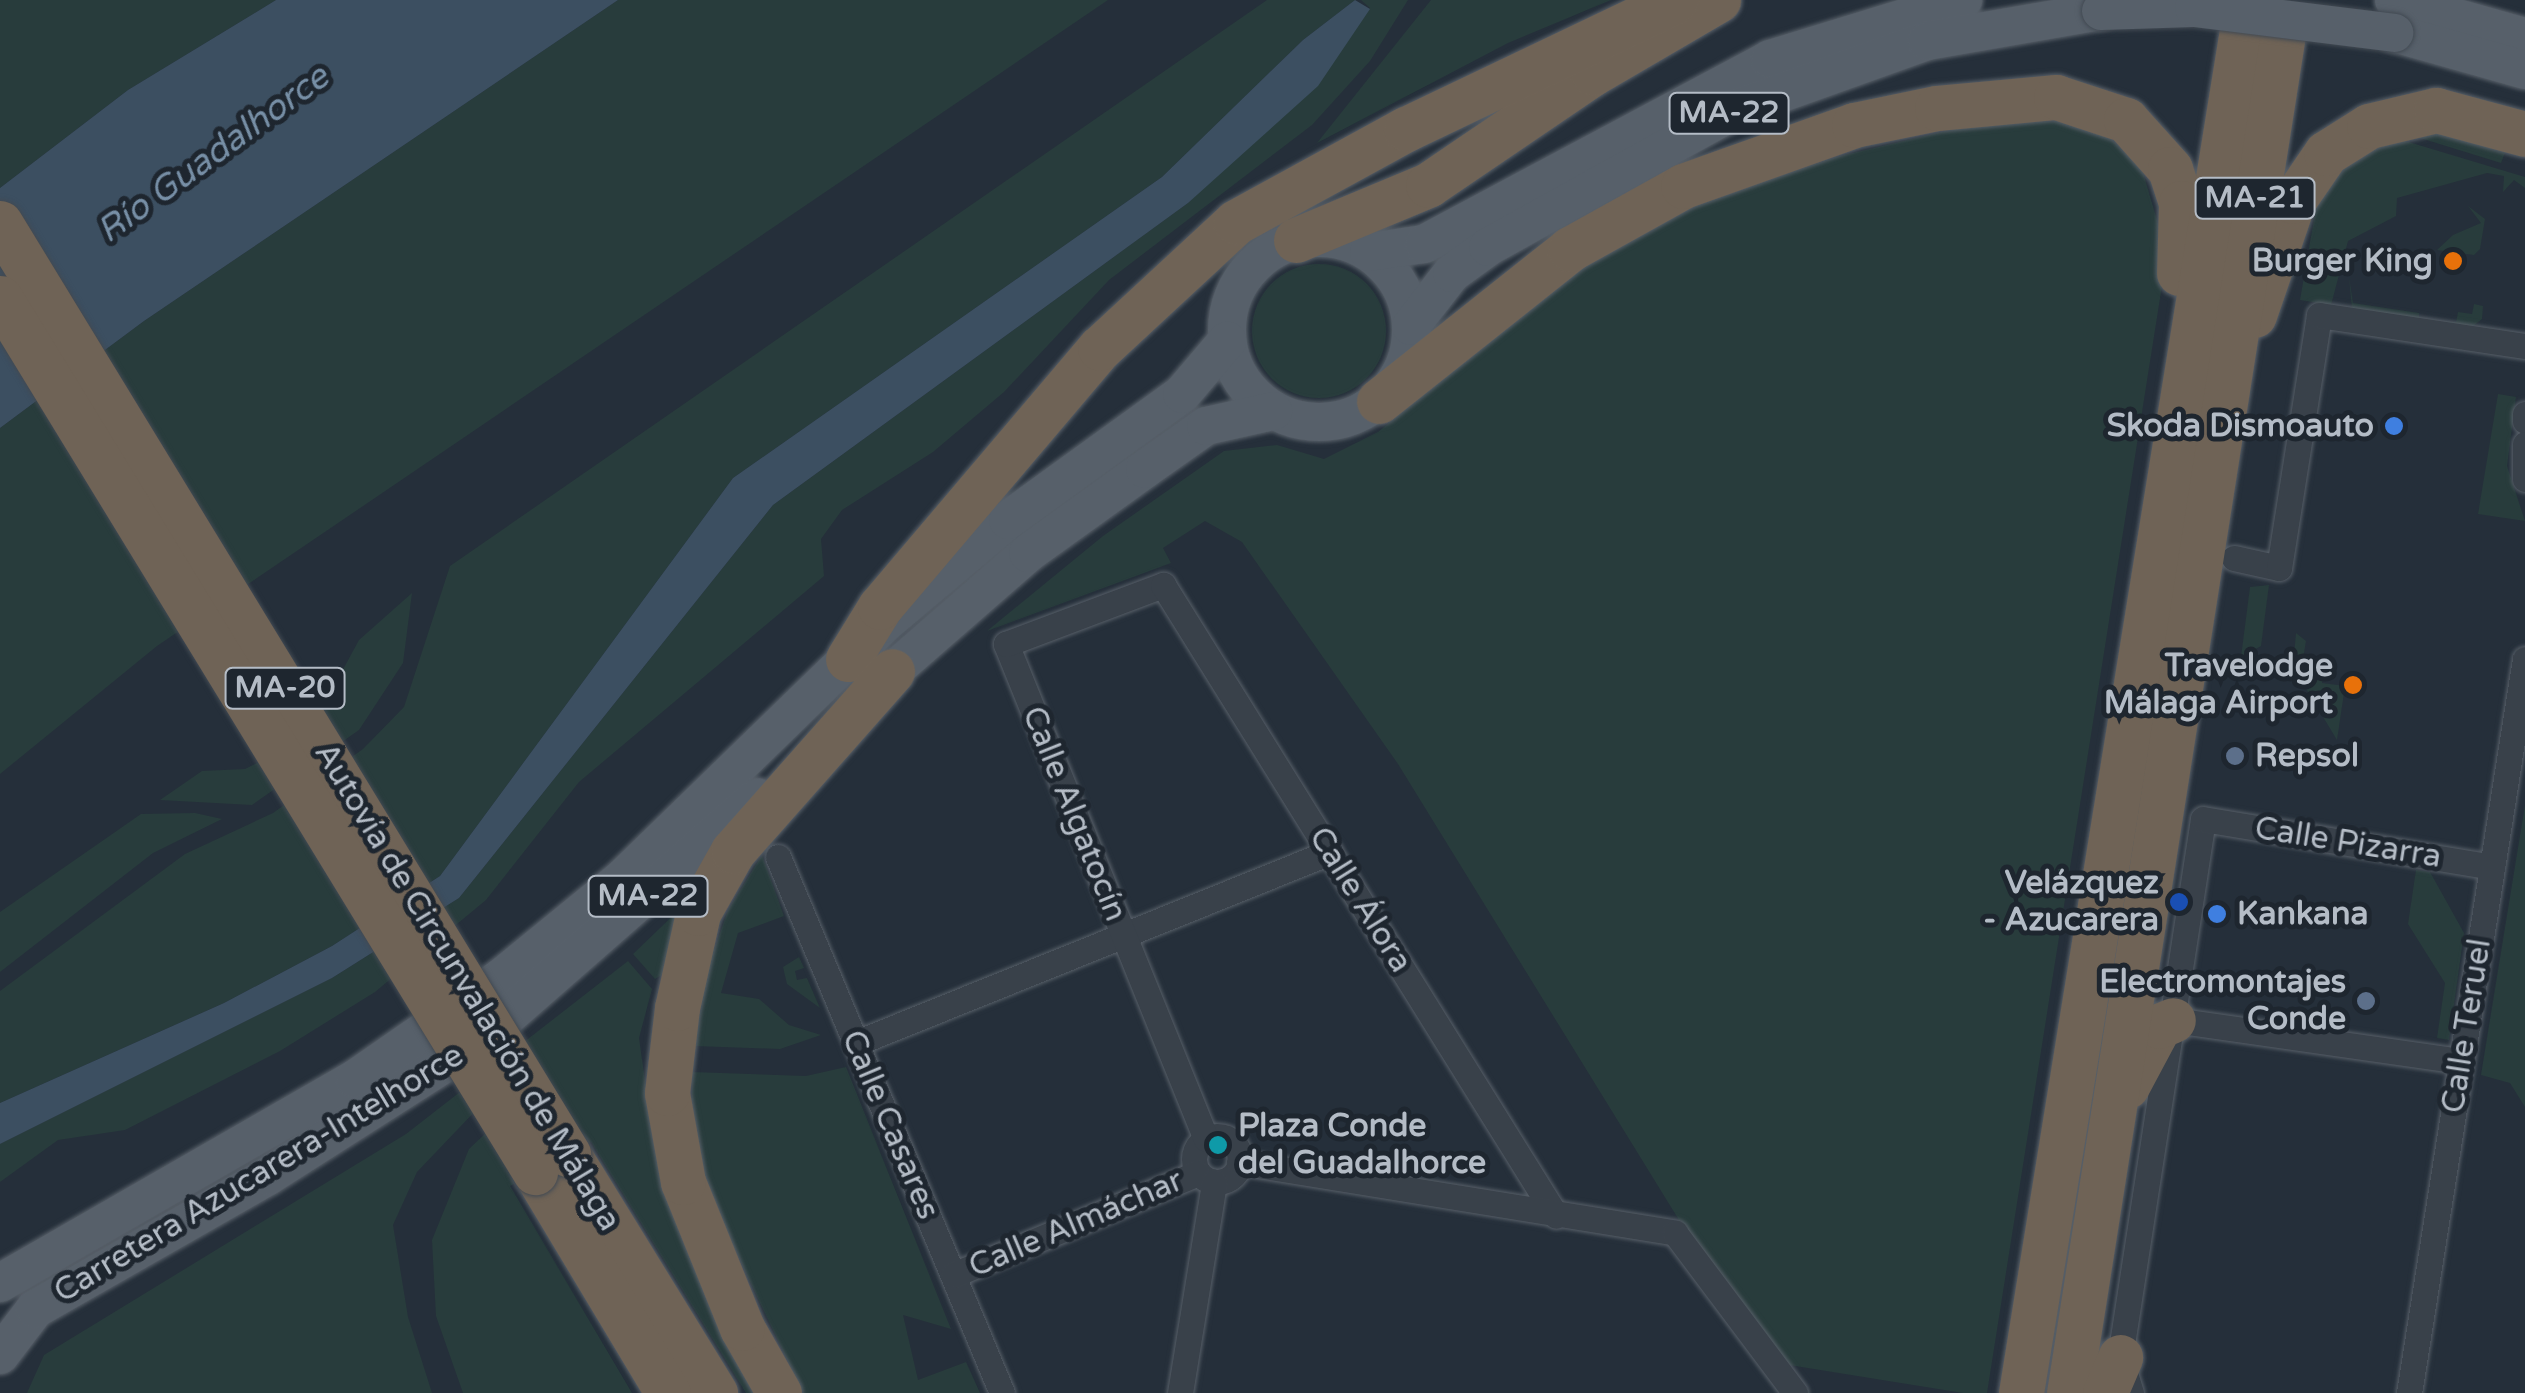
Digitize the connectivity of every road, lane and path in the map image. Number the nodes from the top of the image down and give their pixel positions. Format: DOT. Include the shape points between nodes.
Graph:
graph roads {
  1 [pos="1676,0"];
  2 [pos="1718,0"];
  3 [pos="1963,0"];
  4 [pos="2396,12"];
  5 [pos="2264,26"];
  6 [pos="2525,38"];
  7 [pos="2525,70"];
  8 [pos="2525,134"];
  9 [pos="0,223"];
  10 [pos="1296,240"];
  11 [pos="1370,252"];
  12 [pos="0,298"];
  13 [pos="1411,326"];
  14 [pos="1227,341"];
  15 [pos="2525,346"];
  16 [pos="2233,362"];
  17 [pos="1379,400"];
  18 [pos="1273,411"];
  19 [pos="2525,444"];
  20 [pos="2525,479"];
  21 [pos="2160,518"];
  22 [pos="2234,558"];
  23 [pos="1163,586"];
  24 [pos="848,659"];
  25 [pos="2525,659"];
  26 [pos="892,670"];
  27 [pos="1330,852"];
  28 [pos="778,857"];
  29 [pos="2492,866"];
  30 [pos="1122,931"];
  31 [pos="2172,1020"];
  32 [pos="856,1043"];
  33 [pos="2461,1061"];
  34 [pos="2110,1119"];
  35 [pos="1206,1139"];
  36 [pos="1239,1162"];
  37 [pos="552,1163"];
  38 [pos="1206,1177"];
  39 [pos="1556,1216"];
  40 [pos="954,1275"];
  41 [pos="0,1283"];
  42 [pos="0,1355"];
  43 [pos="2119,1381"];
  44 [pos="668,1393"];
  45 [pos="715,1393"];
  46 [pos="779,1393"];
  47 [pos="1002,1393"];
  48 [pos="1180,1393"];
  49 [pos="1795,1393"];
  50 [pos="2021,1393"];
  51 [pos="2069,1393"];
  52 [pos="2409,1393"];
  1 -- 24 [label="highway" via="1406,129 1236,222 1100,348 880,607"];
  2 -- 10 [label="highway" via="1593,73 1428,185"];
  3 -- 11 [label="main road, MA-22" via="1770,59 1673,105 1436,238"];
  4 -- 5 [label="main road, bridge"];
  4 -- 6 [label="main road"];
  4 -- 7 [label="main road"];
  5 -- 13 [label="main road, MA-22, bridge" via="2101,11 1926,41 1813,76 1737,109 1488,247 1452,273"];
  5 -- 16 [label="highway, MA-21"];
  5 -- 21 [label="highway, MA-21"];
  8 -- 16 [label="highway" via="2436,110 2369,126 2326,153 2293,200 2277,262"];
  9 -- 37 [label="highway, Autovía de Circunvalación de Málaga / MA-20, bridge"];
  10 -- 11 [label="main road, MA-22" via="1344,240"];
  10 -- 14 [label="main road, MA-22" via="1264,256 1242,279 1229,308"];
  11 -- 13 [label="main road" via="1401,286"];
  12 -- 37 [label="highway, Autovía de Circunvalación de Málaga / MA-20, bridge"];
  13 -- 17 [label="main road, MA-22" via="1396,382"];
  14 -- 18 [label="main road" via="1250,392"];
  14 -- 24 [label="main road, Carretera Azucarera-Intelhorce / MA-22" via="1182,394 1008,520"];
  15 -- 22 [label="street" via="2319,315 2279,568"];
  16 -- 34 [label="highway, MA-21"];
  17 -- 18 [label="main road, MA-22" via="1329,422"];
  17 -- 21 [label="highway" via="1570,248 1683,186 1854,125 2056,97 2126,120 2170,170 2181,202 2184,236 2152,458"];
  18 -- 26 [label="main road, Carretera Azucarera-Intelhorce / MA-22" via="1206,426 1028,553"];
  19 -- 20 [label="street"];
  21 -- 50 [label="highway, MA-21"];
  23 -- 27 [label="street, Calle Álora"];
  23 -- 30 [label="street, Calle Algatocín" via="1006,644"];
  24 -- 41 [label="main road, Carretera Azucarera-Intelhorce / MA-22" via="624,877 429,1032"];
  25 -- 29 [label="street, Calle Teruel"];
  26 -- 42 [label="main road, Carretera Azucarera-Intelhorce / MA-22" via="601,939 477,1043 268,1176 34,1309"];
  26 -- 46 [label="highway" via="734,851 698,913 677,1008 667,1093 682,1182 742,1328"];
  27 -- 30 [label="street"];
  27 -- 39 [label="street, Calle Álora"];
  28 -- 32 [label="street, Calle Casares"];
  29 -- 31 [label="street, Calle Pizarra" via="2204,819"];
  29 -- 33 [label="street, Calle Teruel"];
  30 -- 32 [label="street"];
  30 -- 35 [label="street, Calle Algatocín"];
  31 -- 33 [label="street"];
  31 -- 34 [label="highway" via="2159,1026"];
  31 -- 43 [label="street"];
  32 -- 40 [label="street, Calle Casares"];
  33 -- 52 [label="street, Calle Teruel"];
  34 -- 51 [label="highway, MA-21"];
  35 -- 36 [label="street" via="1233,1143"];
  35 -- 38 [label="street" via="1196,1150"];
  36 -- 38 [label="street" via="1228,1180"];
  36 -- 39 [label="street"];
  37 -- 44 [label="highway, Autovía de Circunvalación de Málaga / MA-20"];
  37 -- 45 [label="highway, Autovía de Circunvalación de Málaga / MA-20"];
  38 -- 40 [label="street, Calle Almáchar"];
  38 -- 48 [label="street"];
  39 -- 49 [label="street" via="1675,1233"];
  40 -- 47 [label="street, Calle Casares"];
}
